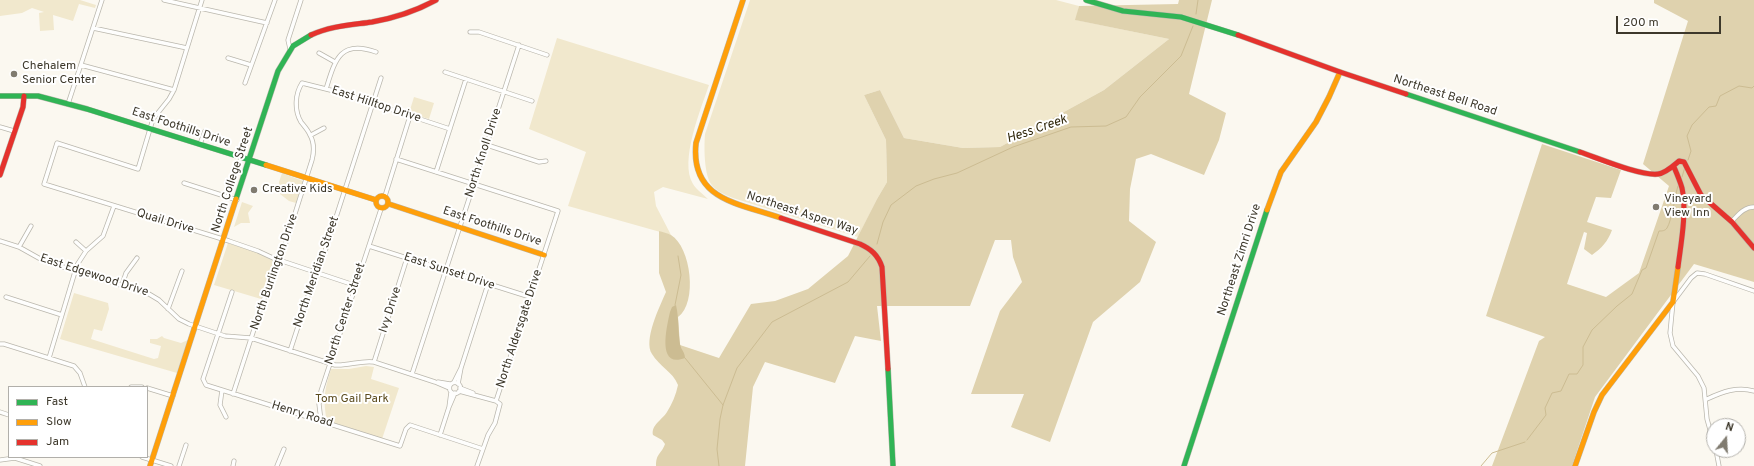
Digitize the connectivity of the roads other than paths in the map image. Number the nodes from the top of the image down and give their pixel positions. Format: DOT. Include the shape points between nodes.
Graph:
graph roads {
  1 [pos="102,0"];
  2 [pos="164,0"];
  3 [pos="202,0"];
  4 [pos="275,0"];
  5 [pos="301,0"];
  6 [pos="436,0"];
  7 [pos="743,0"];
  8 [pos="1086,0"];
  9 [pos="200,8"];
  10 [pos="267,22"];
  11 [pos="93,28"];
  12 [pos="470,32"];
  13 [pos="519,45"];
  14 [pos="187,48"];
  15 [pos="290,49"];
  16 [pos="376,52"];
  17 [pos="319,53"];
  18 [pos="547,55"];
  19 [pos="228,58"];
  20 [pos="335,62"];
  21 [pos="81,65"];
  22 [pos="251,65"];
  23 [pos="445,72"];
  24 [pos="1340,72"];
  25 [pos="381,78"];
  26 [pos="466,79"];
  27 [pos="245,83"];
  28 [pos="302,83"];
  29 [pos="326,89"];
  30 [pos="174,90"];
  31 [pos="504,92"];
  32 [pos="0,96"];
  33 [pos="24,96"];
  34 [pos="532,101"];
  35 [pos="373,103"];
  36 [pos="68,104"];
  37 [pos="410,116"];
  38 [pos="0,127"];
  39 [pos="151,128"];
  40 [pos="324,128"];
  41 [pos="450,129"];
  42 [pos="14,131"];
  43 [pos="205,131"];
  44 [pos="311,135"];
  45 [pos="200,144"];
  46 [pos="487,145"];
  47 [pos="396,159"];
  48 [pos="250,160"];
  49 [pos="546,161"];
  50 [pos="1674,167"];
  51 [pos="1,168"];
  52 [pos="436,172"];
  53 [pos="0,175"];
  54 [pos="307,178"];
  55 [pos="184,183"];
  56 [pos="474,184"];
  57 [pos="345,190"];
  58 [pos="385,196"];
  59 [pos="237,200"];
  60 [pos="376,200"];
  61 [pos="389,204"];
  62 [pos="114,206"];
  63 [pos="1754,207"];
  64 [pos="381,209"];
  65 [pos="1732,222"];
  66 [pos="31,226"];
  67 [pos="460,227"];
  68 [pos="224,240"];
  69 [pos="0,241"];
  70 [pos="76,242"];
  71 [pos="368,246"];
  72 [pos="19,247"];
  73 [pos="1754,248"];
  74 [pos="86,251"];
  75 [pos="544,255"];
  76 [pos="137,258"];
  77 [pos="407,258"];
  78 [pos="280,260"];
  79 [pos="182,270"];
  80 [pos="446,270"];
  81 [pos="76,271"];
  82 [pos="318,273"];
  83 [pos="488,284"];
  84 [pos="122,285"];
  85 [pos="354,285"];
  86 [pos="1754,291"];
  87 [pos="232,292"];
  88 [pos="6,297"];
  89 [pos="530,297"];
  90 [pos="1673,302"];
  91 [pos="168,309"];
  92 [pos="62,314"];
  93 [pos="196,326"];
  94 [pos="218,334"];
  95 [pos="251,338"];
  96 [pos="0,344"];
  97 [pos="290,351"];
  98 [pos="49,358"];
  99 [pos="374,362"];
  100 [pos="329,364"];
  101 [pos="412,374"];
  102 [pos="85,386"];
  103 [pos="450,386"];
  104 [pos="148,388"];
  105 [pos="456,388"];
  106 [pos="222,390"];
  107 [pos="1754,391"];
  108 [pos="233,394"];
  109 [pos="172,396"];
  110 [pos="1707,399"];
  111 [pos="496,401"];
  112 [pos="226,417"];
  113 [pos="1708,418"];
  114 [pos="321,421"];
  115 [pos="440,435"];
  116 [pos="186,445"];
  117 [pos="284,449"];
  118 [pos="483,449"];
  119 [pos="145,458"];
  120 [pos="0,460"];
  121 [pos="152,460"];
  122 [pos="234,461"];
  123 [pos="37,466"];
  124 [pos="150,466"];
  125 [pos="171,466"];
  126 [pos="179,466"];
  127 [pos="233,466"];
  128 [pos="277,466"];
  129 [pos="477,466"];
  130 [pos="893,466"];
  131 [pos="1184,466"];
  132 [pos="1575,466"];
  1 -- 11 [label="street"];
  2 -- 9 [label="street"];
  3 -- 9 [label="street"];
  4 -- 10 [label="street"];
  5 -- 15 [label="street" via="288,40"];
  6 -- 15 [label="street, North College Street" via="399,16 320,32 302,39"];
  7 -- 130 [label="street, Northeast Aspen Way" via="696,144 696,168 703,184 719,197 860,244 873,250 878,256 882,267"];
  8 -- 24 [label="street, Northeast Bell Road" via="1123,11 1196,21"];
  9 -- 10 [label="street"];
  9 -- 14 [label="street"];
  10 -- 22 [label="street"];
  11 -- 14 [label="street"];
  11 -- 21 [label="street"];
  12 -- 13 [label="street" via="479,32"];
  13 -- 18 [label="street"];
  13 -- 31 [label="street, North Knoll Drive"];
  14 -- 30 [label="street"];
  15 -- 48 [label="street, North College Street" via="278,71"];
  16 -- 20 [label="street" via="362,48 350,50 339,56"];
  17 -- 20 [label="street"];
  19 -- 22 [label="street"];
  20 -- 29 [label="street"];
  21 -- 30 [label="street"];
  21 -- 36 [label="street"];
  22 -- 27 [label="street"];
  23 -- 26 [label="street"];
  24 -- 50 [label="street, Northeast Bell Road" via="1641,172 1661,173"];
  24 -- 131 [label="street, Northeast Zimri Drive" via="1312,127 1278,177"];
  25 -- 35 [label="street, North Meridian Street"];
  26 -- 31 [label="street"];
  26 -- 41 [label="street"];
  28 -- 29 [label="street, East Hilltop Drive"];
  28 -- 44 [label="street, North Burlington Drive" via="297,95 296,109 301,122"];
  29 -- 35 [label="street, East Hilltop Drive"];
  30 -- 39 [label="street" via="155,116"];
  31 -- 34 [label="street"];
  31 -- 46 [label="street, North Knoll Drive"];
  32 -- 33 [label="street, East Foothills Drive"];
  33 -- 36 [label="street, East Foothills Drive" via="38,96"];
  33 -- 42 [label="street" via="23,107"];
  35 -- 37 [label="street, East Hilltop Drive"];
  35 -- 57 [label="street, North Meridian Street"];
  36 -- 39 [label="street, East Foothills Drive"];
  37 -- 41 [label="street, East Hilltop Drive"];
  37 -- 47 [label="street"];
  38 -- 42 [label="street"];
  39 -- 45 [label="street, East Foothills Drive"];
  39 -- 62 [label="street, Quail Drive" via="138,169 57,143 44,184"];
  40 -- 44 [label="street"];
  41 -- 52 [label="street"];
  42 -- 51 [label="street"];
  43 -- 45 [label="street"];
  44 -- 54 [label="street, North Burlington Drive" via="313,154"];
  45 -- 48 [label="street, East Foothills Drive"];
  46 -- 49 [label="street" via="539,162"];
  46 -- 56 [label="street, North Knoll Drive"];
  47 -- 52 [label="street"];
  47 -- 58 [label="street"];
  48 -- 54 [label="street, East Foothills Drive"];
  48 -- 59 [label="street, North College Street"];
  50 -- 65 [label="street, Northeast Bell Road" via="1681,161 1688,164 1691,180 1698,192"];
  50 -- 90 [label="street" via="1682,188 1683,230"];
  51 -- 53 [label="street"];
  52 -- 56 [label="street"];
  54 -- 57 [label="street, East Foothills Drive"];
  54 -- 78 [label="street, North Burlington Drive"];
  55 -- 59 [label="street"];
  56 -- 67 [label="street, North Knoll Drive"];
  56 -- 75 [label="street, North Aldersgate Drive" via="558,211"];
  57 -- 60 [label="street, East Foothills Drive"];
  57 -- 82 [label="street, North Meridian Street"];
  58 -- 60 [label="street"];
  58 -- 61 [label="street"];
  59 -- 68 [label="street, North College Street"];
  60 -- 64 [label="street" via="377,206"];
  61 -- 64 [label="street"];
  61 -- 67 [label="street, East Foothills Drive"];
  62 -- 68 [label="street, Quail Drive"];
  62 -- 74 [label="street" via="103,236"];
  63 -- 65 [label="street" via="1744,209"];
  64 -- 71 [label="street, North Center Street"];
  65 -- 73 [label="street, Northeast Bell Road"];
  66 -- 72 [label="street"];
  67 -- 75 [label="street, East Foothills Drive"];
  67 -- 80 [label="street, North Knoll Drive"];
  68 -- 78 [label="street, Quail Drive"];
  68 -- 93 [label="street, North College Street"];
  69 -- 72 [label="street, East Edgewood Drive"];
  70 -- 74 [label="street"];
  71 -- 77 [label="street, East Sunset Drive"];
  71 -- 85 [label="street, North Center Street"];
  72 -- 81 [label="street, East Edgewood Drive" via="44,261"];
  74 -- 81 [label="street"];
  75 -- 89 [label="street, North Aldersgate Drive"];
  76 -- 84 [label="street" via="126,273"];
  77 -- 80 [label="street, East Sunset Drive"];
  77 -- 99 [label="street, Ivy Drive"];
  78 -- 82 [label="street, Quail Drive"];
  78 -- 95 [label="street, North Burlington Drive" via="271,277"];
  79 -- 91 [label="street"];
  80 -- 83 [label="street, East Sunset Drive"];
  80 -- 101 [label="street, North Knoll Drive"];
  81 -- 84 [label="street, East Edgewood Drive"];
  81 -- 92 [label="street"];
  82 -- 85 [label="street, Quail Drive"];
  82 -- 97 [label="street, North Meridian Street"];
  83 -- 89 [label="street, East Sunset Drive"];
  83 -- 105 [label="street"];
  84 -- 91 [label="street, East Edgewood Drive" via="154,296"];
  85 -- 100 [label="street, North Center Street"];
  86 -- 90 [label="street" via="1697,273"];
  87 -- 94 [label="street"];
  88 -- 92 [label="street"];
  89 -- 111 [label="street, North Aldersgate Drive"];
  90 -- 110 [label="street" via="1671,340 1702,382"];
  90 -- 132 [label="street" via="1602,395"];
  91 -- 93 [label="street, East Edgewood Drive" via="179,319"];
  92 -- 98 [label="street"];
  93 -- 94 [label="street, East Edgewood Drive"];
  93 -- 109 [label="street, North College Street"];
  94 -- 95 [label="street, East Edgewood Drive"];
  94 -- 106 [label="street, Henry Road" via="203,380 204,383"];
  95 -- 97 [label="street, East Edgewood Drive"];
  95 -- 108 [label="street, North Burlington Drive"];
  96 -- 98 [label="street"];
  97 -- 100 [label="street, East Edgewood Drive"];
  98 -- 102 [label="street" via="78,369"];
  99 -- 100 [label="street, East Edgewood Drive" via="364,361 342,366"];
  99 -- 101 [label="street, East Edgewood Drive"];
  100 -- 114 [label="street, North Center Street" via="320,398"];
  101 -- 103 [label="street, East Edgewood Drive"];
  103 -- 105 [label="street"];
  103 -- 105 [label="street"];
  104 -- 109 [label="street"];
  105 -- 111 [label="street"];
  105 -- 115 [label="street"];
  106 -- 108 [label="street, Henry Road"];
  106 -- 112 [label="street" via="220,405"];
  107 -- 110 [label="street" via="1736,389"];
  108 -- 114 [label="street, Henry Road"];
  109 -- 121 [label="street, North College Street"];
  110 -- 113 [label="street"];
  111 -- 118 [label="street, North Aldersgate Drive" via="500,408"];
  114 -- 115 [label="street, Henry Road" via="400,446 410,425"];
  115 -- 118 [label="street"];
  116 -- 126 [label="street"];
  117 -- 128 [label="street"];
  118 -- 129 [label="street, North Aldersgate Drive"];
  119 -- 121 [label="street"];
  120 -- 123 [label="street" via="15,458"];
  121 -- 124 [label="street, North College Street"];
  121 -- 125 [label="street"];
  122 -- 127 [label="street"];
}
